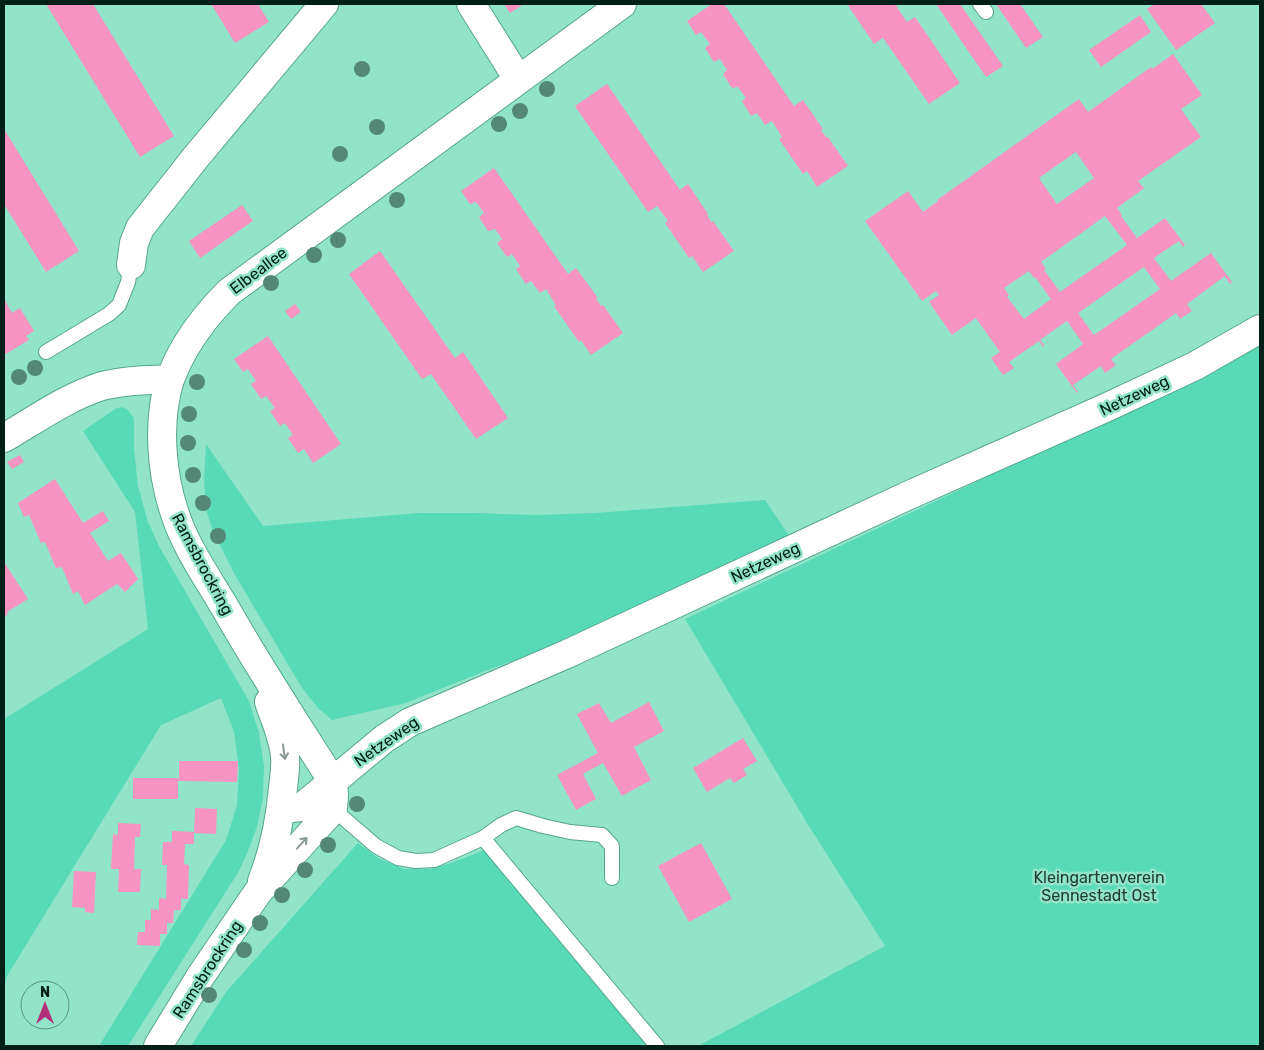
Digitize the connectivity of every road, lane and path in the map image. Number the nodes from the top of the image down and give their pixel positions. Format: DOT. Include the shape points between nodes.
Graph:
graph roads {
  1 [pos="324,4"];
  2 [pos="471,4"];
  3 [pos="622,4"];
  4 [pos="518,79"];
  5 [pos="131,265"];
  6 [pos="1260,329"];
  7 [pos="46,352"];
  8 [pos="170,379"];
  9 [pos="4,438"];
  10 [pos="253,656"];
  11 [pos="333,782"];
  12 [pos="281,809"];
  13 [pos="333,809"];
  14 [pos="483,838"];
  15 [pos="612,878"];
  16 [pos="258,892"];
  17 [pos="158,1046"];
  18 [pos="658,1046"];
  1 -- 5 [label="street" via="140,228"];
  2 -- 4 [label="street"];
  3 -- 4 [label="street, Elbeallee"];
  4 -- 8 [label="street, Elbeallee" via="229,292 197,328"];
  5 -- 7 [label="lane" via="119,304 109,314"];
  6 -- 11 [label="street, Netzeweg" via="1195,366 1103,409 567,654 410,722 384,739"];
  8 -- 9 [label="street" via="102,386 50,410"];
  8 -- 10 [label="street, Ramsbrockring" via="162,446 166,482 175,514 192,552"];
  10 -- 11 [label="street, Ramsbrockring"];
  10 -- 12 [label="street, Ramsbrockring, one-way" via="282,738 285,757"];
  11 -- 12 [label="street, Netzeweg" via="302,807"];
  11 -- 13 [label="street"];
  12 -- 16 [label="street, Ramsbrockring" via="270,862"];
  13 -- 14 [label="lane" via="376,846 398,858 434,860"];
  16 -- 13 [label="street, Ramsbrockring, one-way"];
  14 -- 15 [label="lane" via="516,818 570,832 602,836 612,846"];
  14 -- 18 [label="lane"];
  16 -- 17 [label="street, Ramsbrockring"];
}
